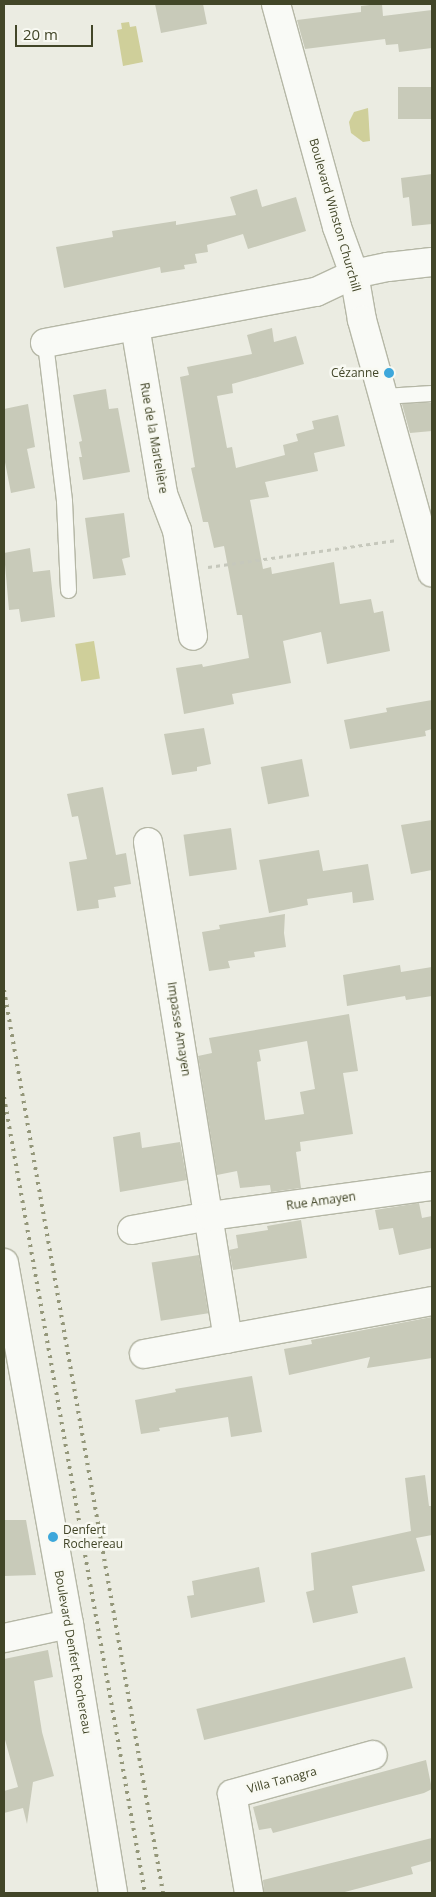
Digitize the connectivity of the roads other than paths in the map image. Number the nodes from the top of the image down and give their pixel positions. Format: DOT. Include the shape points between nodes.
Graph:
graph roads {
  1 [pos="276,4"];
  2 [pos="432,262"];
  3 [pos="354,274"];
  4 [pos="135,326"];
  5 [pos="45,343"];
  6 [pos="432,393"];
  7 [pos="384,396"];
  8 [pos="432,572"];
  9 [pos="68,590"];
  10 [pos="193,636"];
  11 [pos="148,842"];
  12 [pos="432,1186"];
  13 [pos="210,1216"];
  14 [pos="132,1230"];
  15 [pos="4,1263"];
  16 [pos="432,1301"];
  17 [pos="228,1339"];
  18 [pos="144,1354"];
  19 [pos="69,1624"];
  20 [pos="4,1638"];
  21 [pos="373,1755"];
  22 [pos="113,1893"];
  23 [pos="249,1893"];
  1 -- 3 [label="street, Boulevard Winston Churchill" via="337,227"];
  2 -- 3 [label="street"];
  3 -- 4 [label="street" via="316,292"];
  3 -- 7 [label="street, Boulevard Winston Churchill" via="362,320"];
  4 -- 5 [label="street"];
  4 -- 10 [label="street, Rue de la Martelière" via="163,494 177,530"];
  5 -- 9 [label="lane" via="64,502"];
  6 -- 7 [label="lane"];
  7 -- 8 [label="street, Boulevard Winston Churchill"];
  11 -- 13 [label="street, Impasse Amayen"];
  12 -- 13 [label="street, Rue Amayen"];
  13 -- 14 [label="street, Rue Amayen"];
  13 -- 17 [label="street"];
  15 -- 19 [label="street, Boulevard Denfert Rochereau"];
  16 -- 17 [label="street"];
  17 -- 18 [label="street"];
  19 -- 20 [label="street"];
  19 -- 22 [label="street, Boulevard Denfert Rochereau"];
  21 -- 23 [label="street, Villa Tanagra" via="232,1794"];
}
